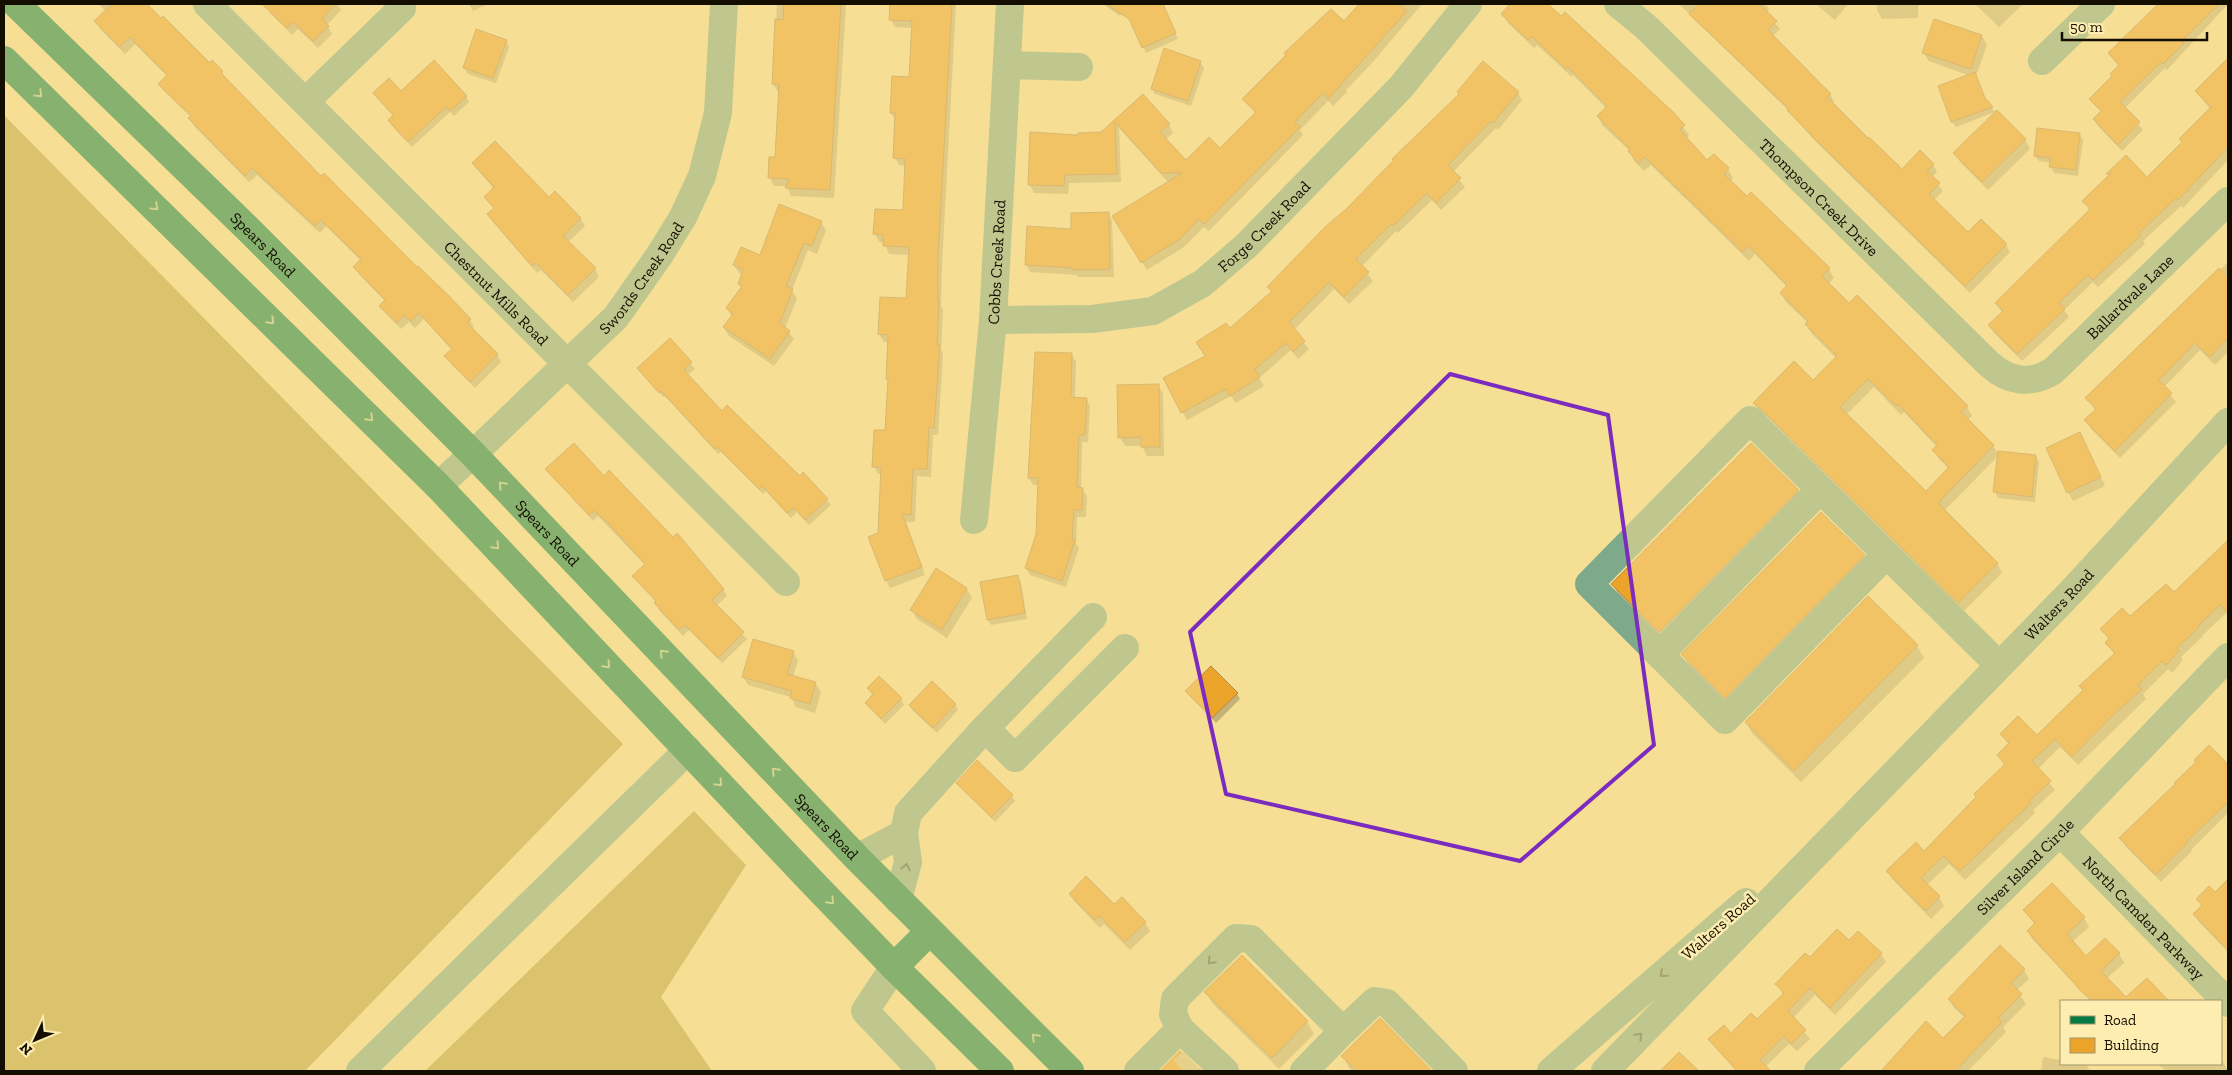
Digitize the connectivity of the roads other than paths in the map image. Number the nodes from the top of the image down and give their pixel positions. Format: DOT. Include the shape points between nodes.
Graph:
graph roads {
  1 [pos="16,4"];
  2 [pos="207,4"];
  3 [pos="724,4"];
  4 [pos="1010,4"];
  5 [pos="1468,4"];
  6 [pos="1618,4"];
  7 [pos="2101,4"];
  8 [pos="402,8"];
  9 [pos="4,60"];
  10 [pos="2042,61"];
  11 [pos="1007,65"];
  12 [pos="1079,66"];
  13 [pos="306,100"];
  14 [pos="2228,201"];
  15 [pos="993,320"];
  16 [pos="568,364"];
  17 [pos="2025,381"];
  18 [pos="2228,422"];
  19 [pos="473,454"];
  20 [pos="438,486"];
  21 [pos="1820,490"];
  22 [pos="974,520"];
  23 [pos="1886,555"];
  24 [pos="786,582"];
  25 [pos="1094,617"];
  26 [pos="1125,648"];
  27 [pos="1660,654"];
  28 [pos="2228,657"];
  29 [pos="1999,665"];
  30 [pos="986,728"];
  31 [pos="688,750"];
  32 [pos="1885,782"];
  33 [pos="2060,832"];
  34 [pos="904,833"];
  35 [pos="857,858"];
  36 [pos="898,900"];
  37 [pos="929,932"];
  38 [pos="894,967"];
  39 [pos="2224,992"];
  40 [pos="1180,1029"];
  41 [pos="1343,1031"];
  42 [pos="1211,1064"];
  43 [pos="918,1070"];
  44 [pos="360,1071"];
  45 [pos="1000,1071"];
  46 [pos="1070,1071"];
  47 [pos="1138,1071"];
  48 [pos="1304,1071"];
  49 [pos="1454,1071"];
  50 [pos="1551,1071"];
  51 [pos="1605,1071"];
  52 [pos="1818,1071"];
  1 -- 19 [label="main road, Spears Road"];
  2 -- 13 [label="street, Chestnut Mills Road"];
  3 -- 16 [label="street, Swords Creek Road" via="718,113 693,197 659,256 616,317"];
  4 -- 11 [label="street, Cobbs Creek Road"];
  5 -- 15 [label="street, Forge Creek Road" via="1400,87 1246,246 1203,283 1153,310 1092,319"];
  6 -- 17 [label="street, Thompson Creek Drive" via="1646,27 1993,367 2005,376"];
  7 -- 10 [label="street"];
  8 -- 13 [label="street"];
  9 -- 20 [label="main road, one-way"];
  11 -- 12 [label="street"];
  11 -- 15 [label="street, Cobbs Creek Road"];
  13 -- 16 [label="street, Chestnut Mills Road"];
  14 -- 17 [label="street, Ballardvale Lane" via="2053,371"];
  15 -- 22 [label="street, Cobbs Creek Road"];
  16 -- 19 [label="street, Swords Creek Road"];
  16 -- 24 [label="street, Chestnut Mills Road"];
  18 -- 29 [label="street, Walters Road"];
  19 -- 20 [label="street, Swords Creek Road"];
  35 -- 19 [label="main road, Spears Road, one-way"];
  20 -- 31 [label="main road, one-way"];
  21 -- 23 [label="street"];
  21 -- 27 [label="street"];
  21 -- 27 [label="street" via="1750,420 1590,584"];
  23 -- 27 [label="street" via="1725,720"];
  23 -- 29 [label="street"];
  25 -- 30 [label="street"];
  26 -- 30 [label="street" via="1015,758"];
  28 -- 33 [label="street, Silver Island Circle"];
  29 -- 32 [label="street, Walters Road"];
  30 -- 34 [label="street" via="908,813"];
  31 -- 38 [label="main road, one-way"];
  31 -- 44 [label="street"];
  32 -- 50 [label="street, Walters Road, one-way"];
  51 -- 32 [label="street, Walters Road, one-way"];
  33 -- 39 [label="street, North Camden Parkway"];
  33 -- 52 [label="street, Silver Island Circle"];
  34 -- 35 [label="street"];
  36 -- 34 [label="street, one-way" via="908,862"];
  35 -- 36 [label="main road, Spears Road"];
  36 -- 37 [label="main road, Spears Road"];
  37 -- 38 [label="main road"];
  46 -- 37 [label="main road, Spears Road, one-way"];
  38 -- 43 [label="street" via="865,1011"];
  38 -- 45 [label="main road"];
  41 -- 40 [label="street, one-way" via="1251,939 1236,938 1175,999 1173,1014"];
  40 -- 42 [label="street"];
  40 -- 47 [label="street"];
  41 -- 48 [label="street"];
  41 -- 49 [label="street" via="1376,1001 1387,1002"];
}
